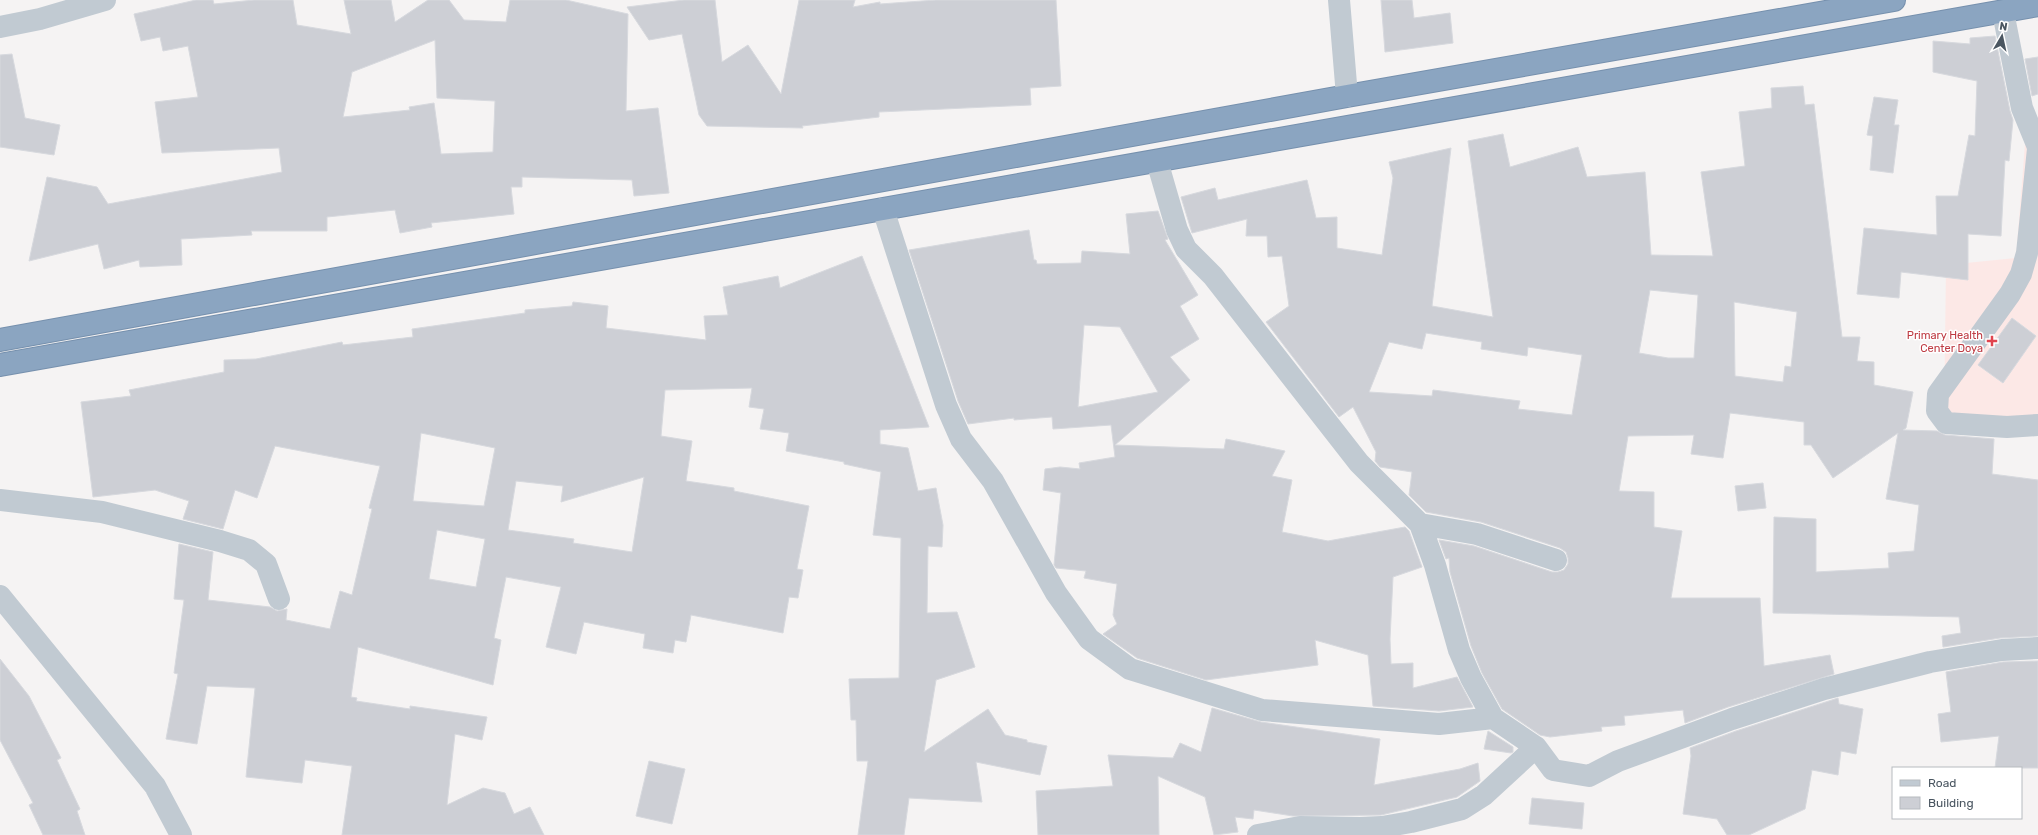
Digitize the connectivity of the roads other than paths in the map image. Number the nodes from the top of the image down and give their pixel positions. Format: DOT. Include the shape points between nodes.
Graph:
graph roads {
  1 [pos="105,0"];
  2 [pos="1339,0"];
  3 [pos="1894,0"];
  4 [pos="2038,5"];
  5 [pos="2003,12"];
  6 [pos="0,27"];
  7 [pos="1347,96"];
  8 [pos="2038,148"];
  9 [pos="1157,161"];
  10 [pos="883,209"];
  11 [pos="0,340"];
  12 [pos="0,365"];
  13 [pos="2038,425"];
  14 [pos="0,500"];
  15 [pos="1420,524"];
  16 [pos="1556,560"];
  17 [pos="0,596"];
  18 [pos="279,599"];
  19 [pos="2038,648"];
  20 [pos="1493,718"];
  21 [pos="1536,747"];
  22 [pos="181,835"];
  23 [pos="1258,835"];
  1 -- 6 [label="street" via="40,19"];
  2 -- 7 [label="street"];
  3 -- 7 [label="highway"];
  4 -- 5 [label="highway"];
  5 -- 8 [label="street" via="2022,108"];
  5 -- 9 [label="highway"];
  7 -- 11 [label="highway"];
  8 -- 13 [label="street" via="2027,253 2021,274 2010,294 1938,394 1937,411 1946,423 2007,427"];
  9 -- 10 [label="highway"];
  9 -- 15 [label="street" via="1177,230 1186,249 1213,276 1359,463"];
  10 -- 12 [label="highway"];
  10 -- 20 [label="street" via="946,405 961,439 993,481 1056,593 1089,639 1130,669 1262,710 1439,724"];
  14 -- 18 [label="street" via="102,512 220,540 249,550 266,564"];
  15 -- 16 [label="street" via="1477,534"];
  15 -- 20 [label="street" via="1435,565 1459,650"];
  17 -- 22 [label="street" via="154,786"];
  19 -- 21 [label="street" via="2002,650 1930,662 1824,689 1732,719 1618,761 1589,776 1553,770"];
  20 -- 21 [label="street"];
  21 -- 23 [label="street" via="1484,795 1462,809 1382,827 1300,827"];
}
